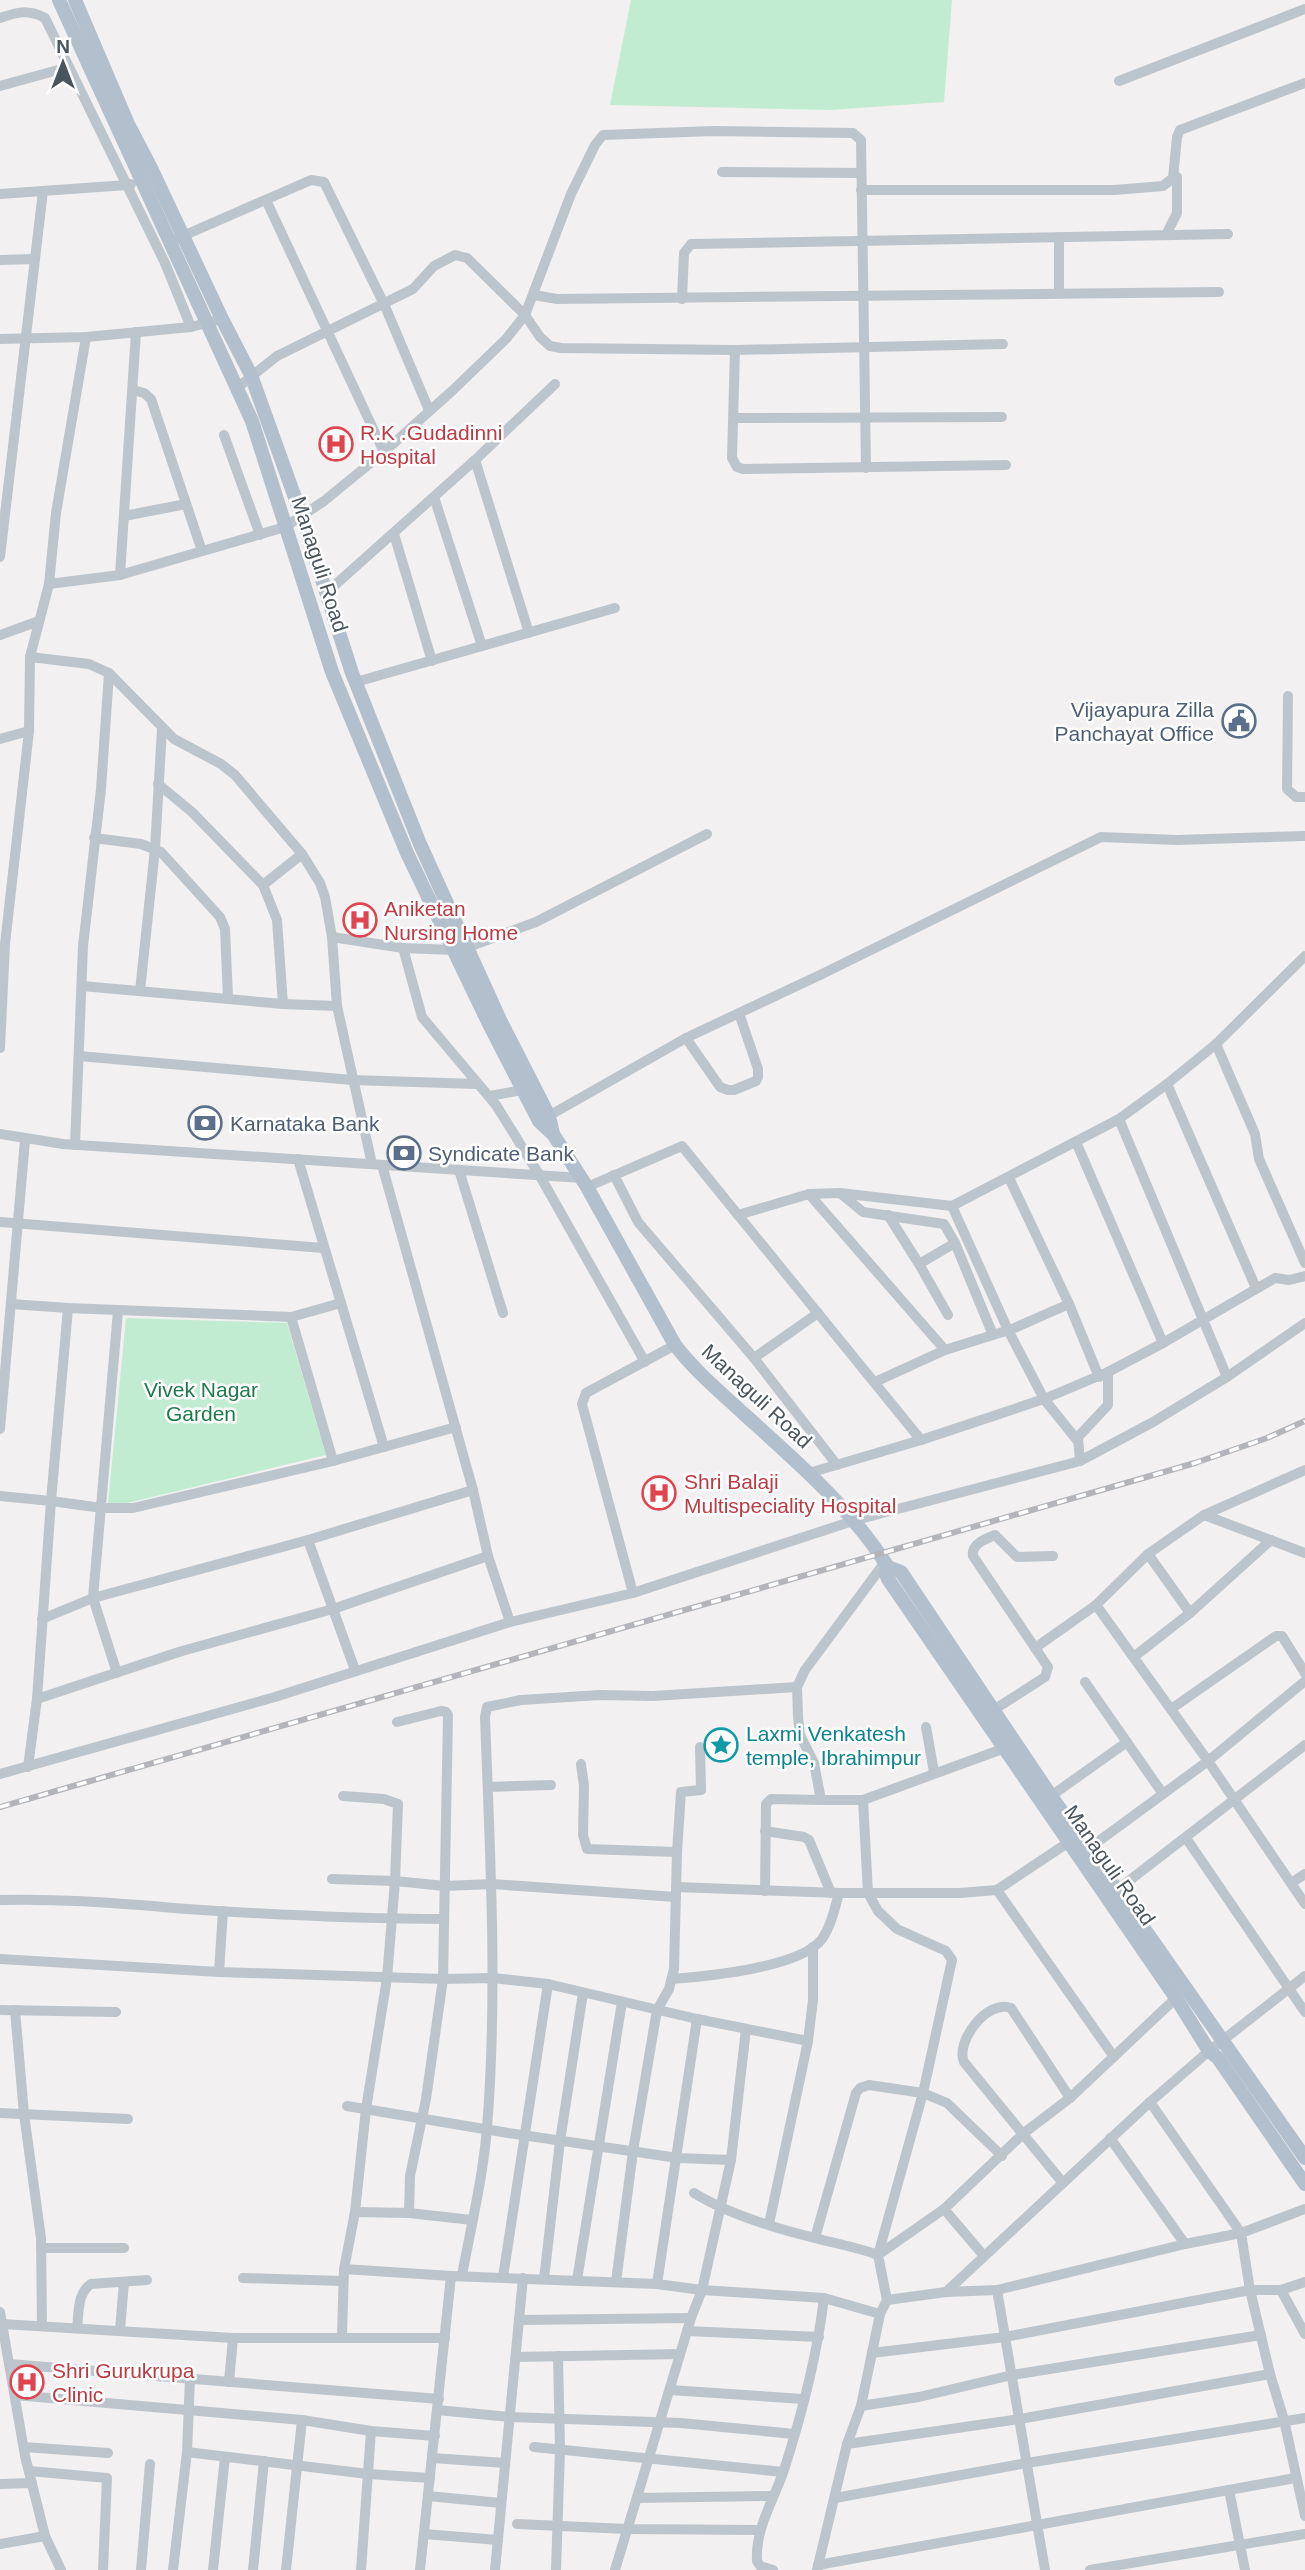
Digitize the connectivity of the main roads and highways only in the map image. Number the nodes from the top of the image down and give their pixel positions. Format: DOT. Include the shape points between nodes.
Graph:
graph roads {
  1 [pos="59,0"];
  2 [pos="75,0"];
  3 [pos="123,126"];
  4 [pos="215,322"];
  5 [pos="461,948"];
  6 [pos="544,1119"];
  7 [pos="886,1565"];
  8 [pos="1305,2158"];
  9 [pos="1305,2184"];
  1 -- 3 [label="main road, Managuli Road"];
  2 -- 3 [label="main road, Managuli Road"];
  3 -- 4 [label="main road, Managuli Road"];
  4 -- 5 [label="main road, Managuli Road" via="340,690 407,853"];
  4 -- 5 [label="main road, Managuli Road" via="251,376 356,682"];
  5 -- 6 [label="main road, Managuli Road"];
  5 -- 6 [label="main road, Managuli Road" via="523,1090"];
  6 -- 7 [label="main road, Managuli Road" via="691,1366 856,1520"];
  7 -- 8 [label="main road, Managuli Road" via="901,1572 992,1711"];
  7 -- 9 [label="main road, Managuli Road" via="888,1579 1209,2051"];
}
